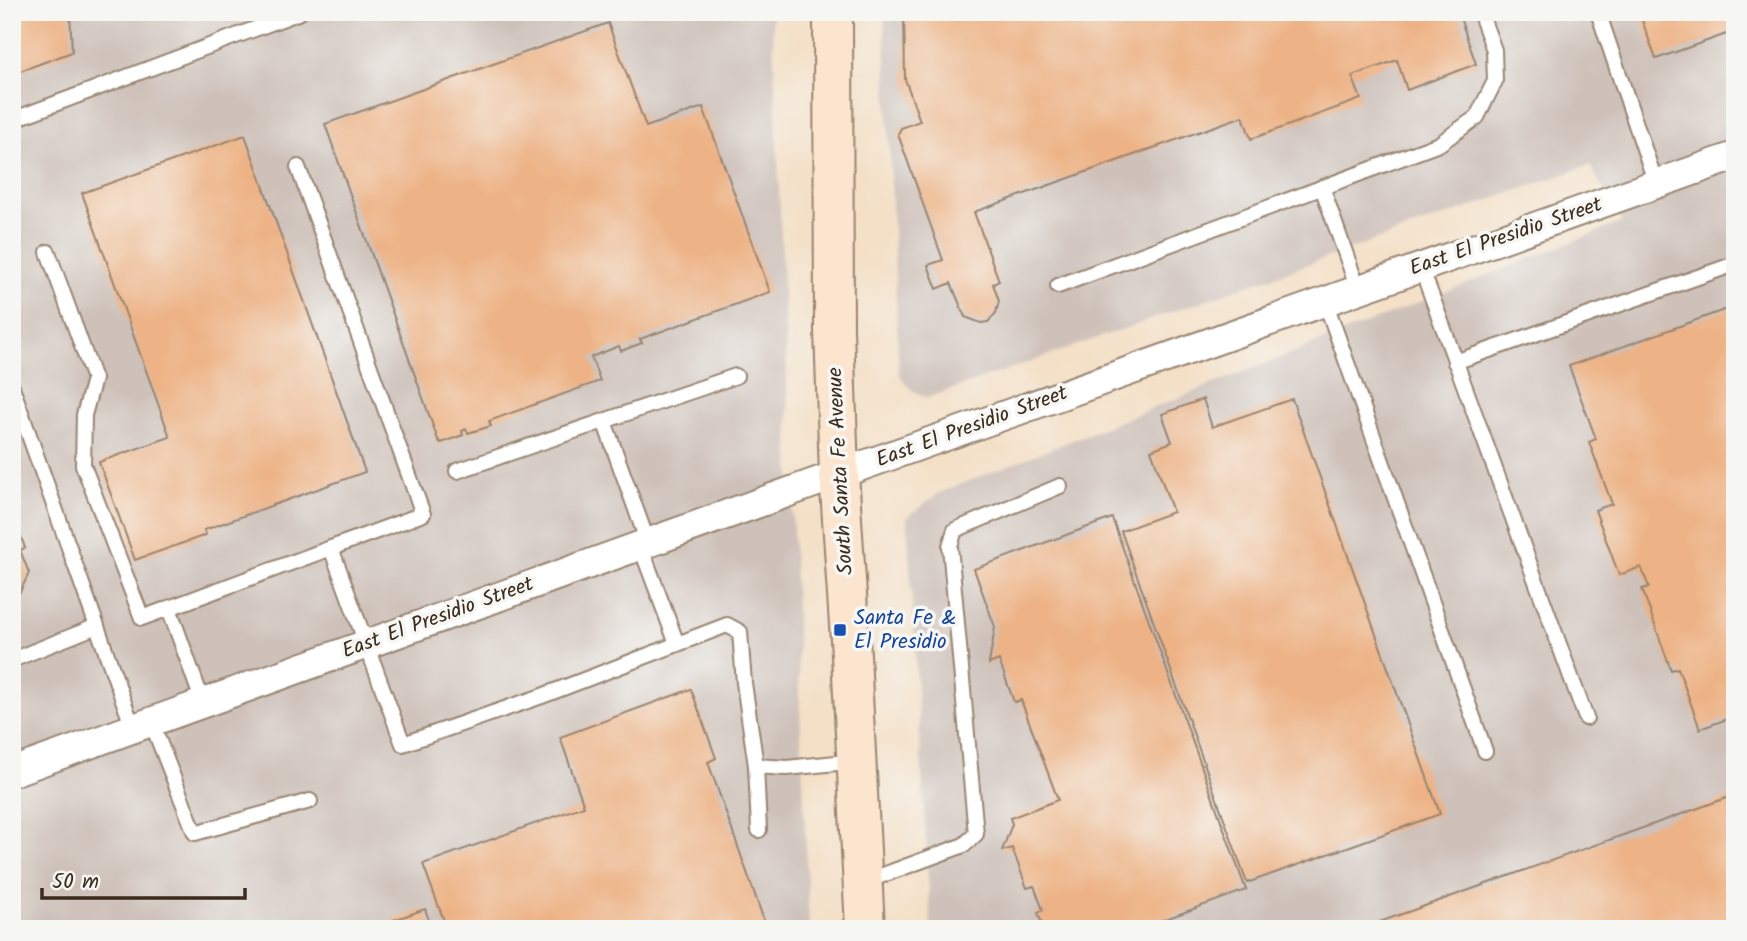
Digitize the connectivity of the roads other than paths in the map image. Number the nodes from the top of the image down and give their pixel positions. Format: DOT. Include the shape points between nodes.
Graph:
graph roads {
  1 [pos="300,12"];
  2 [pos="833,12"];
  3 [pos="1480,12"];
  4 [pos="1598,12"];
  5 [pos="12,120"];
  6 [pos="1735,156"];
  7 [pos="298,167"];
  8 [pos="1656,184"];
  9 [pos="1322,187"];
  10 [pos="48,252"];
  11 [pos="1735,264"];
  12 [pos="1421,267"];
  13 [pos="1058,286"];
  14 [pos="1358,289"];
  15 [pos="1325,301"];
  16 [pos="1455,362"];
  17 [pos="736,376"];
  18 [pos="12,387"];
  19 [pos="604,421"];
  20 [pos="457,471"];
  21 [pos="839,474"];
  22 [pos="1060,486"];
  23 [pos="644,544"];
  24 [pos="331,548"];
  25 [pos="169,608"];
  26 [pos="97,626"];
  27 [pos="366,644"];
  28 [pos="677,644"];
  29 [pos="12,660"];
  30 [pos="203,703"];
  31 [pos="1586,718"];
  32 [pos="142,725"];
  33 [pos="1485,751"];
  34 [pos="857,760"];
  35 [pos="756,766"];
  36 [pos="12,772"];
  37 [pos="310,801"];
  38 [pos="759,830"];
  39 [pos="863,882"];
  40 [pos="865,929"];
  1 -- 5 [label="lane"];
  2 -- 21 [label="main road, South Santa Fe Avenue"];
  3 -- 9 [label="lane" via="1494,50 1495,81 1477,117 1439,144"];
  4 -- 8 [label="lane"];
  6 -- 8 [label="street, East El Presidio Street"];
  7 -- 24 [label="lane" via="423,514"];
  8 -- 12 [label="street, East El Presidio Street"];
  9 -- 13 [label="lane"];
  9 -- 14 [label="lane"];
  10 -- 25 [label="lane" via="94,379 84,415 83,465 142,618"];
  11 -- 16 [label="lane"];
  12 -- 14 [label="street, East El Presidio Street"];
  12 -- 16 [label="lane"];
  14 -- 15 [label="street, East El Presidio Street"];
  15 -- 21 [label="street, East El Presidio Street"];
  15 -- 33 [label="lane"];
  16 -- 31 [label="lane"];
  17 -- 19 [label="lane"];
  18 -- 26 [label="lane"];
  19 -- 20 [label="lane"];
  19 -- 23 [label="lane"];
  21 -- 23 [label="street, East El Presidio Street"];
  21 -- 34 [label="main road, South Santa Fe Avenue"];
  22 -- 39 [label="lane" via="955,530 950,546 976,834 964,845"];
  23 -- 27 [label="street, East El Presidio Street"];
  23 -- 28 [label="lane"];
  24 -- 25 [label="lane"];
  24 -- 27 [label="lane"];
  25 -- 30 [label="lane"];
  26 -- 29 [label="lane"];
  26 -- 32 [label="lane"];
  27 -- 28 [label="lane" via="403,744"];
  27 -- 30 [label="street, East El Presidio Street"];
  28 -- 35 [label="lane" via="727,625 740,632"];
  30 -- 32 [label="street, East El Presidio Street"];
  32 -- 36 [label="street, East El Presidio Street"];
  32 -- 37 [label="lane" via="195,833"];
  34 -- 35 [label="lane" via="787,768"];
  34 -- 39 [label="main road, South Santa Fe Avenue"];
  35 -- 38 [label="lane"];
  39 -- 40 [label="main road, South Santa Fe Avenue"];
}
